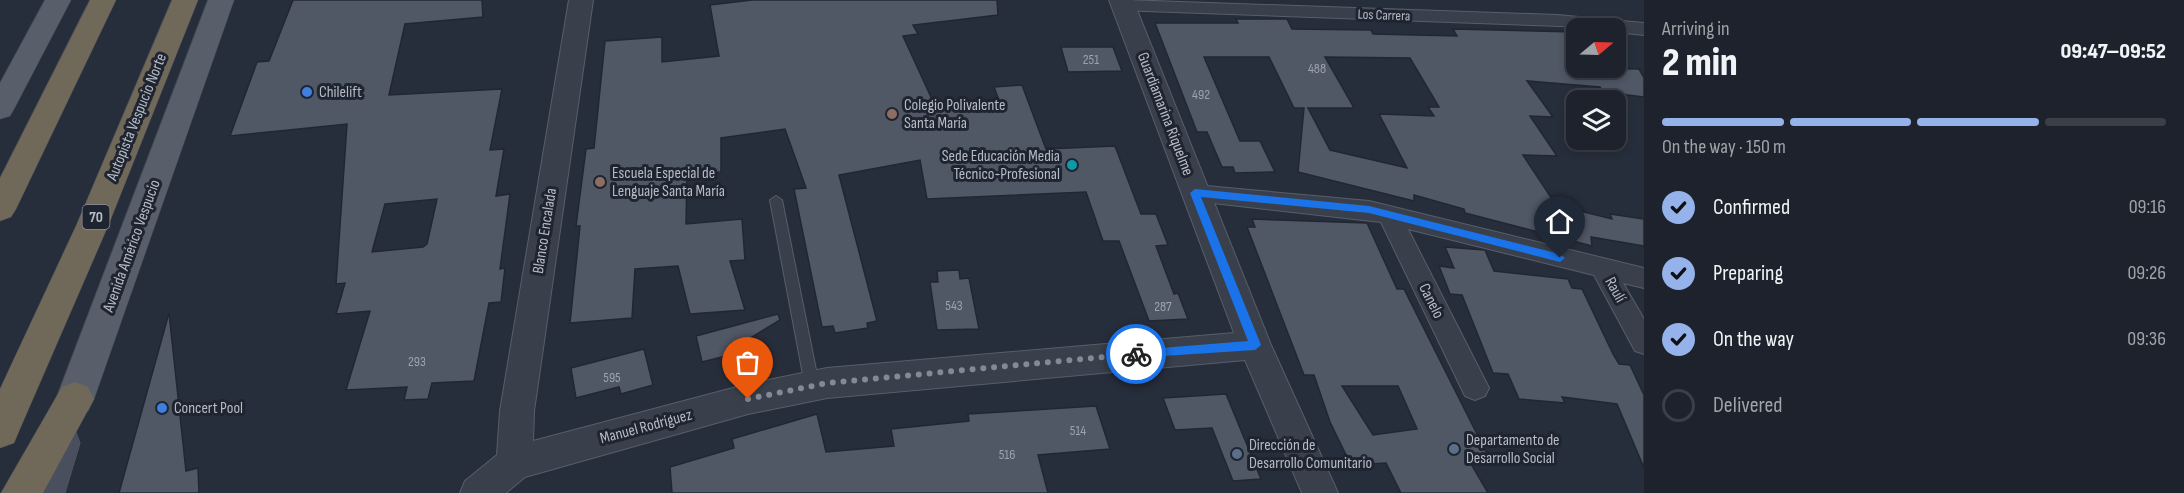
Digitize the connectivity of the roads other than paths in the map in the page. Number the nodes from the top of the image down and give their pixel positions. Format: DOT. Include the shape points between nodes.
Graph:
graph roads {
  1 [pos="58,0"];
  2 [pos="103,0"];
  3 [pos="184,0"];
  4 [pos="221,0"];
  5 [pos="581,0"];
  6 [pos="1122,3"];
  7 [pos="1644,29"];
  8 [pos="0,109"];
  9 [pos="1195,193"];
  10 [pos="776,200"];
  11 [pos="0,209"];
  12 [pos="1389,214"];
  13 [pos="1603,269"];
  14 [pos="1644,278"];
  15 [pos="1644,343"];
  16 [pos="1255,345"];
  17 [pos="812,385"];
  18 [pos="1475,388"];
  19 [pos="75,399"];
  20 [pos="0,431"];
  21 [pos="515,463"];
  22 [pos="21,493"];
  23 [pos="45,493"];
  24 [pos="478,493"];
  25 [pos="1320,493"];
  1 -- 8 [label="main road"];
  2 -- 11 [label="highway"];
  3 -- 20 [label="highway, Autopista Vespucio Norte / 70" via="92,226"];
  4 -- 19 [label="main road, Avenida Américo Vespucio"];
  5 -- 21 [label="street, Blanco Encalada" via="517,411"];
  6 -- 7 [label="street, Los Carrera" via="1557,21"];
  6 -- 9 [label="street, Guardiamarina Riquelme"];
  9 -- 12 [label="street"];
  9 -- 16 [label="street, Guardiamarina Riquelme"];
  10 -- 17 [label="lane"];
  12 -- 13 [label="street"];
  12 -- 18 [label="street, Canelo"];
  13 -- 14 [label="street"];
  13 -- 15 [label="street, Raulí"];
  16 -- 17 [label="street, Manuel Rodríguez"];
  16 -- 25 [label="street, Guardiamarina Riquelme"];
  17 -- 21 [label="street, Manuel Rodríguez"];
  19 -- 22 [label="highway"];
  19 -- 23 [label="main road, Avenida Américo Vespucio"];
  21 -- 24 [label="street, Manuel Rodríguez"];
}
